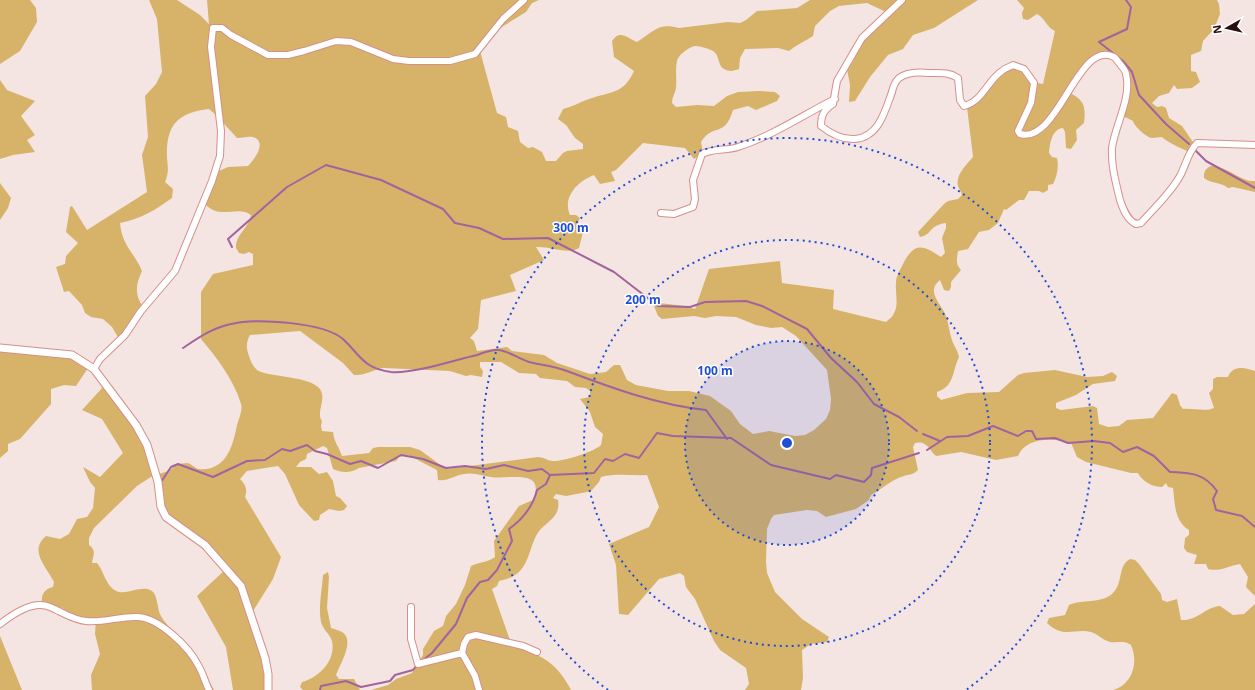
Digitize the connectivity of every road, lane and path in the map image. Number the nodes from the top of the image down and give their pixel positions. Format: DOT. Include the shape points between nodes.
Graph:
graph roads {
  1 [pos="524,0"];
  2 [pos="902,0"];
  3 [pos="835,99"];
  4 [pos="1255,145"];
  5 [pos="661,213"];
  6 [pos="0,348"];
  7 [pos="94,369"];
  8 [pos="411,607"];
  9 [pos="0,624"];
  10 [pos="537,652"];
  11 [pos="462,653"];
  12 [pos="209,690"];
  13 [pos="268,690"];
  14 [pos="479,690"];
  1 -- 7 [label="street" via="503,19 475,54 450,61 393,59 351,42 336,41 288,55 268,56 231,36 222,28 214,28 210,47 221,131 220,156 212,181 175,271 141,311 125,335 100,359"];
  2 -- 3 [label="street" via="862,38 836,81"];
  3 -- 4 [label="street" via="833,104 825,109 821,126 839,137 862,138 871,134 884,115 899,78 915,72 950,73 958,78 960,100 964,106 972,104 1001,71 1013,65 1024,69 1034,83 1031,103 1018,130 1026,136 1035,133 1054,114 1090,61 1101,56 1115,58 1126,73 1127,94 1117,123 1112,149 1114,178 1123,209 1130,222 1136,224 1166,196 1180,177 1192,148 1197,143"];
  3 -- 5 [label="street" via="737,148 712,150 702,154 693,180 693,207 674,214"];
  6 -- 7 [label="street" via="72,355"];
  7 -- 13 [label="street" via="136,425 147,445 157,476 161,508 166,517 205,544 241,586 265,658"];
  8 -- 11 [label="street" via="411,639 418,664"];
  9 -- 12 [label="street" via="22,610 43,605 87,622 140,617 160,625 191,654"];
  10 -- 11 [label="street" via="523,646 476,635 468,637"];
  11 -- 14 [label="street" via="475,676"];
}
